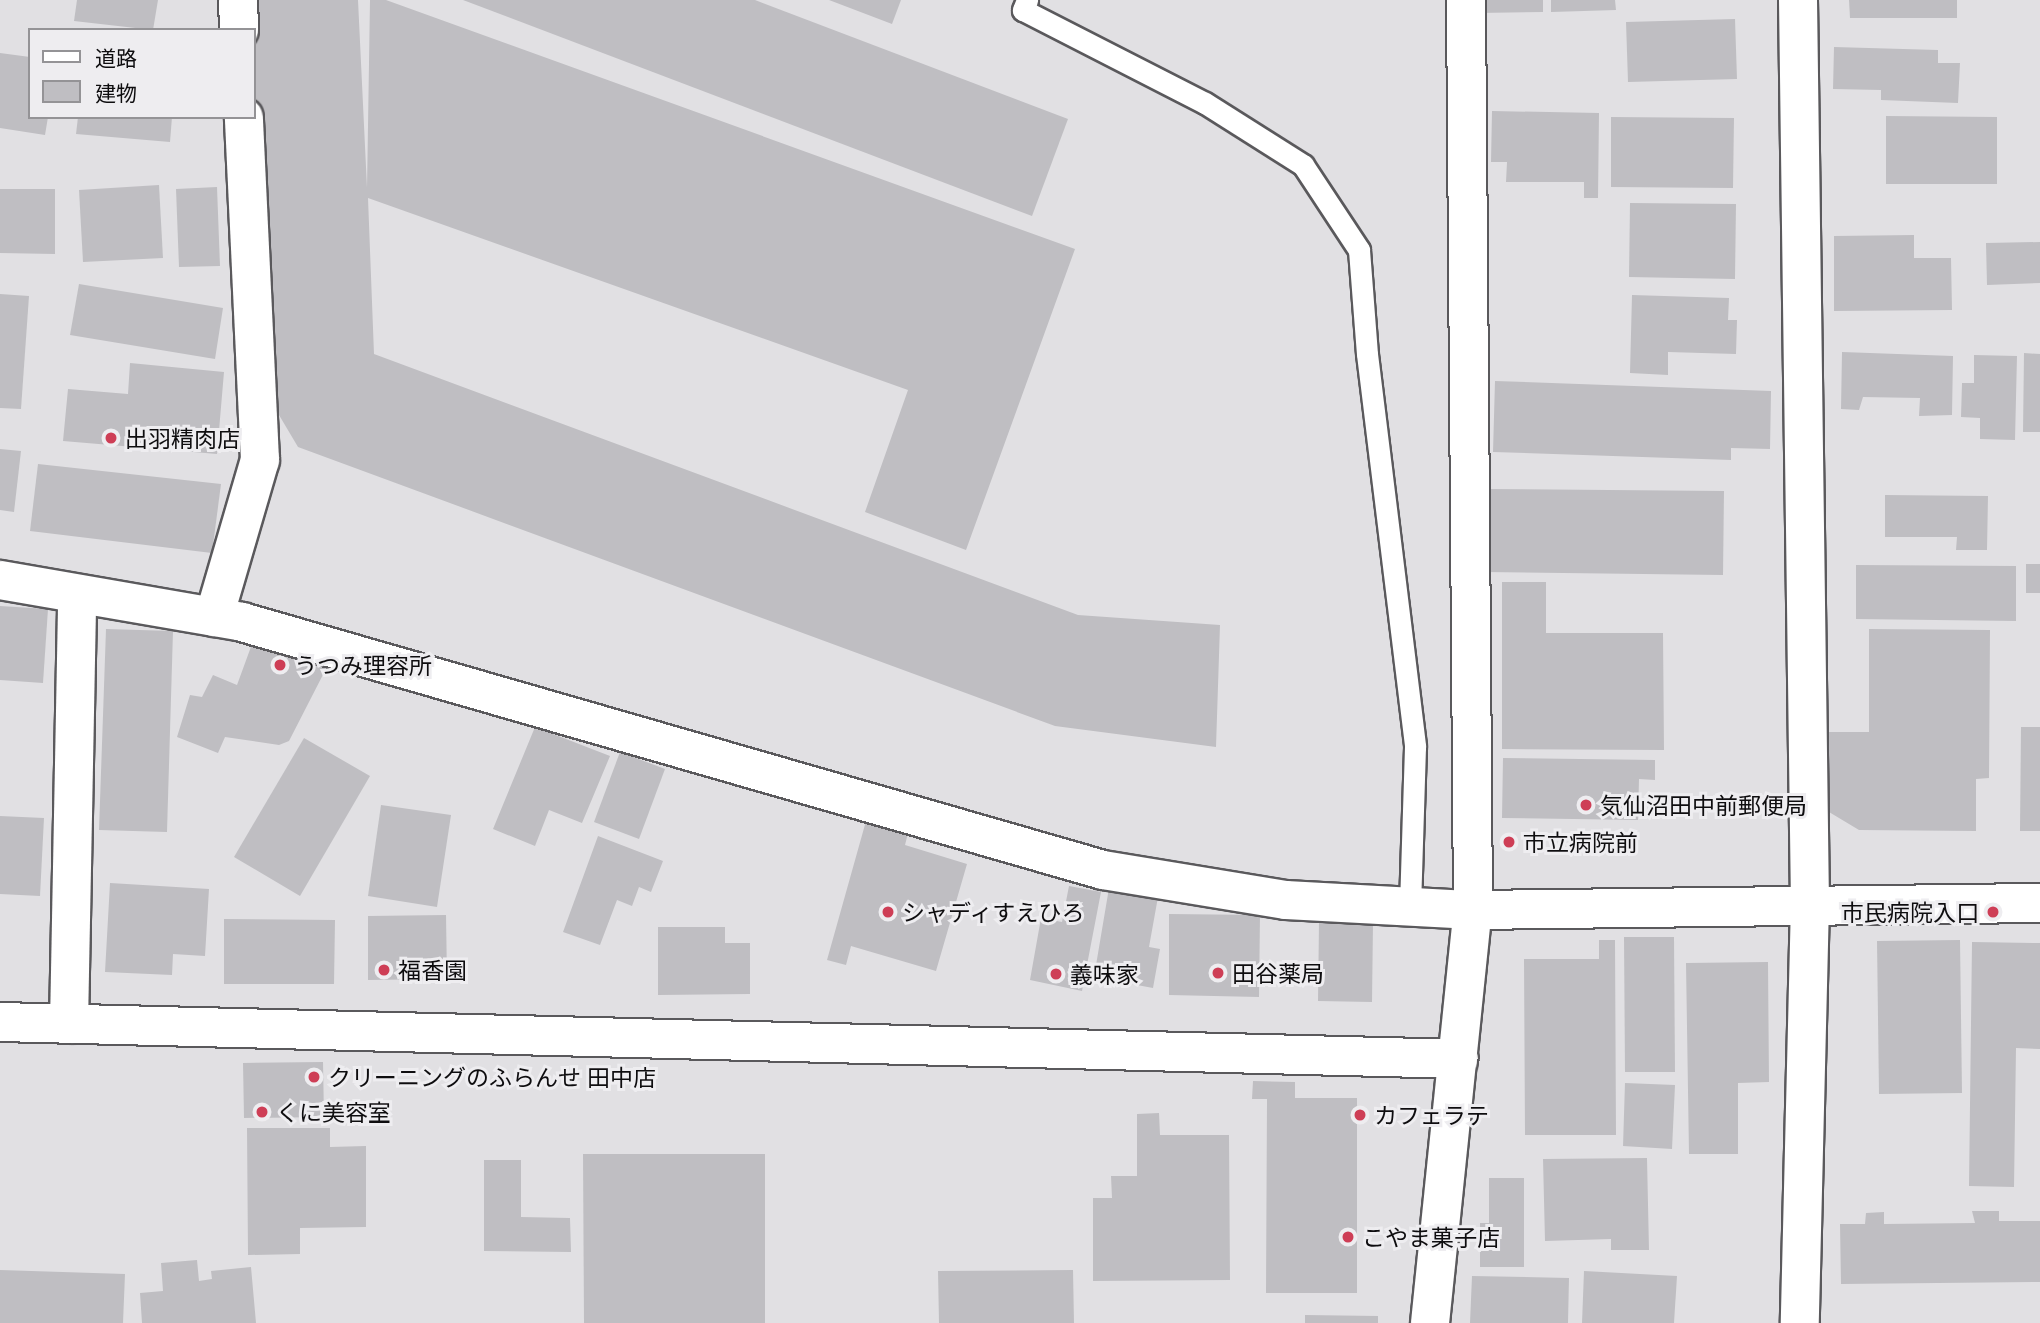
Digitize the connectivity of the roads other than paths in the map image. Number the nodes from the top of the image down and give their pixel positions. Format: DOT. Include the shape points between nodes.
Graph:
graph roads {
  1 [pos="238,0"];
  2 [pos="1027,0"];
  3 [pos="1466,0"];
  4 [pos="1798,0"];
  5 [pos="240,28"];
  6 [pos="244,119"];
  7 [pos="0,580"];
  8 [pos="78,594"];
  9 [pos="214,617"];
  10 [pos="1810,903"];
  11 [pos="2040,903"];
  12 [pos="1410,907"];
  13 [pos="1473,910"];
  14 [pos="0,1022"];
  15 [pos="69,1024"];
  16 [pos="1459,1059"];
  17 [pos="1430,1323"];
  18 [pos="1800,1323"];
  1 -- 5 [label="street"];
  2 -- 12 [label="lane" via="1023,10 1205,103 1303,165 1359,250 1367,354 1415,747"];
  3 -- 13 [label="street"];
  4 -- 10 [label="street"];
  6 -- 9 [label="street" via="260,460"];
  7 -- 8 [label="street"];
  8 -- 9 [label="street"];
  8 -- 15 [label="street"];
  9 -- 12 [label="street" via="1103,870 1286,900"];
  10 -- 11 [label="street"];
  10 -- 13 [label="street"];
  10 -- 18 [label="street"];
  12 -- 13 [label="street"];
  13 -- 16 [label="street"];
  14 -- 15 [label="street"];
  15 -- 16 [label="street"];
  16 -- 17 [label="street"];
}
